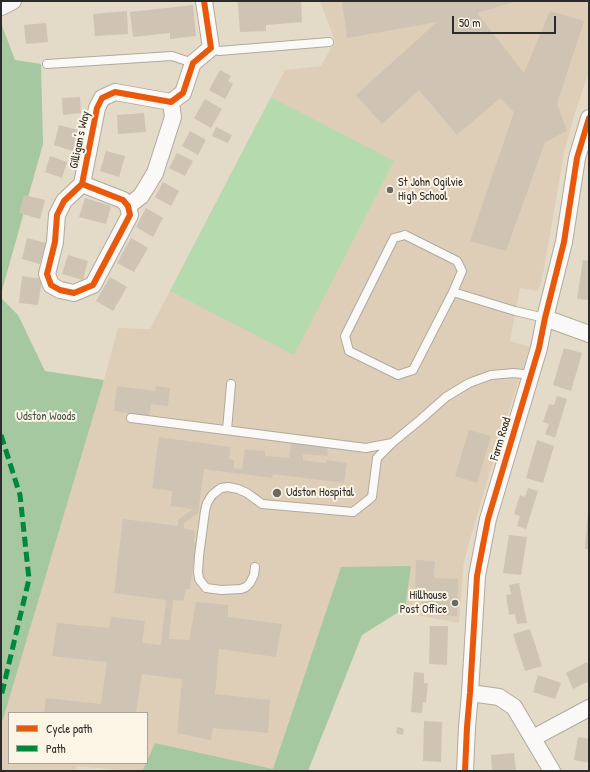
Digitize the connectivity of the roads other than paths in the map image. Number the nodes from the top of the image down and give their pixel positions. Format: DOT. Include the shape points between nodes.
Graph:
graph roads {
  1 [pos="13,1"];
  2 [pos="204,1"];
  3 [pos="1,7"];
  4 [pos="329,42"];
  5 [pos="211,48"];
  6 [pos="193,63"];
  7 [pos="47,64"];
  8 [pos="171,102"];
  9 [pos="589,118"];
  10 [pos="82,184"];
  11 [pos="128,206"];
  12 [pos="453,292"];
  13 [pos="545,318"];
  14 [pos="589,334"];
  15 [pos="531,375"];
  16 [pos="232,384"];
  17 [pos="131,418"];
  18 [pos="227,430"];
  19 [pos="392,443"];
  20 [pos="255,567"];
  21 [pos="470,693"];
  22 [pos="589,708"];
  23 [pos="533,738"];
  24 [pos="465,771"];
  25 [pos="552,771"];
  1 -- 3 [label="street"];
  2 -- 5 [label="street"];
  4 -- 5 [label="lane" via="219,51"];
  5 -- 6 [label="street"];
  6 -- 7 [label="lane" via="172,56"];
  6 -- 8 [label="street" via="183,93"];
  8 -- 10 [label="street, Gilligan's Way" via="115,92 102,98 97,108"];
  8 -- 11 [label="street" via="173,117 155,173 141,196"];
  9 -- 13 [label="street, Farm Road" via="577,158 564,242"];
  10 -- 11 [label="street" via="123,200"];
  10 -- 11 [label="street" via="64,201 57,215 55,242 47,274 51,285 60,290 74,293 93,285 130,215"];
  12 -- 12 [label="lane" via="413,370 398,374 349,351 345,336 394,238 405,235 457,261 462,271"];
  12 -- 13 [label="lane"];
  13 -- 14 [label="street"];
  13 -- 15 [label="street, Farm Road"];
  15 -- 19 [label="lane" via="491,375 469,383 446,397"];
  15 -- 21 [label="street, Farm Road" via="488,519 477,576"];
  16 -- 18 [label="lane"];
  17 -- 18 [label="lane"];
  18 -- 19 [label="lane" via="366,448"];
  19 -- 20 [label="lane" via="377,458 372,497 353,512 262,504 247,493 233,488 221,488 212,495 205,511 199,579 206,588 241,589 250,583"];
  21 -- 23 [label="street" via="499,697 514,706"];
  21 -- 24 [label="street, Farm Road"];
  22 -- 23 [label="street"];
  23 -- 25 [label="street"];
}
